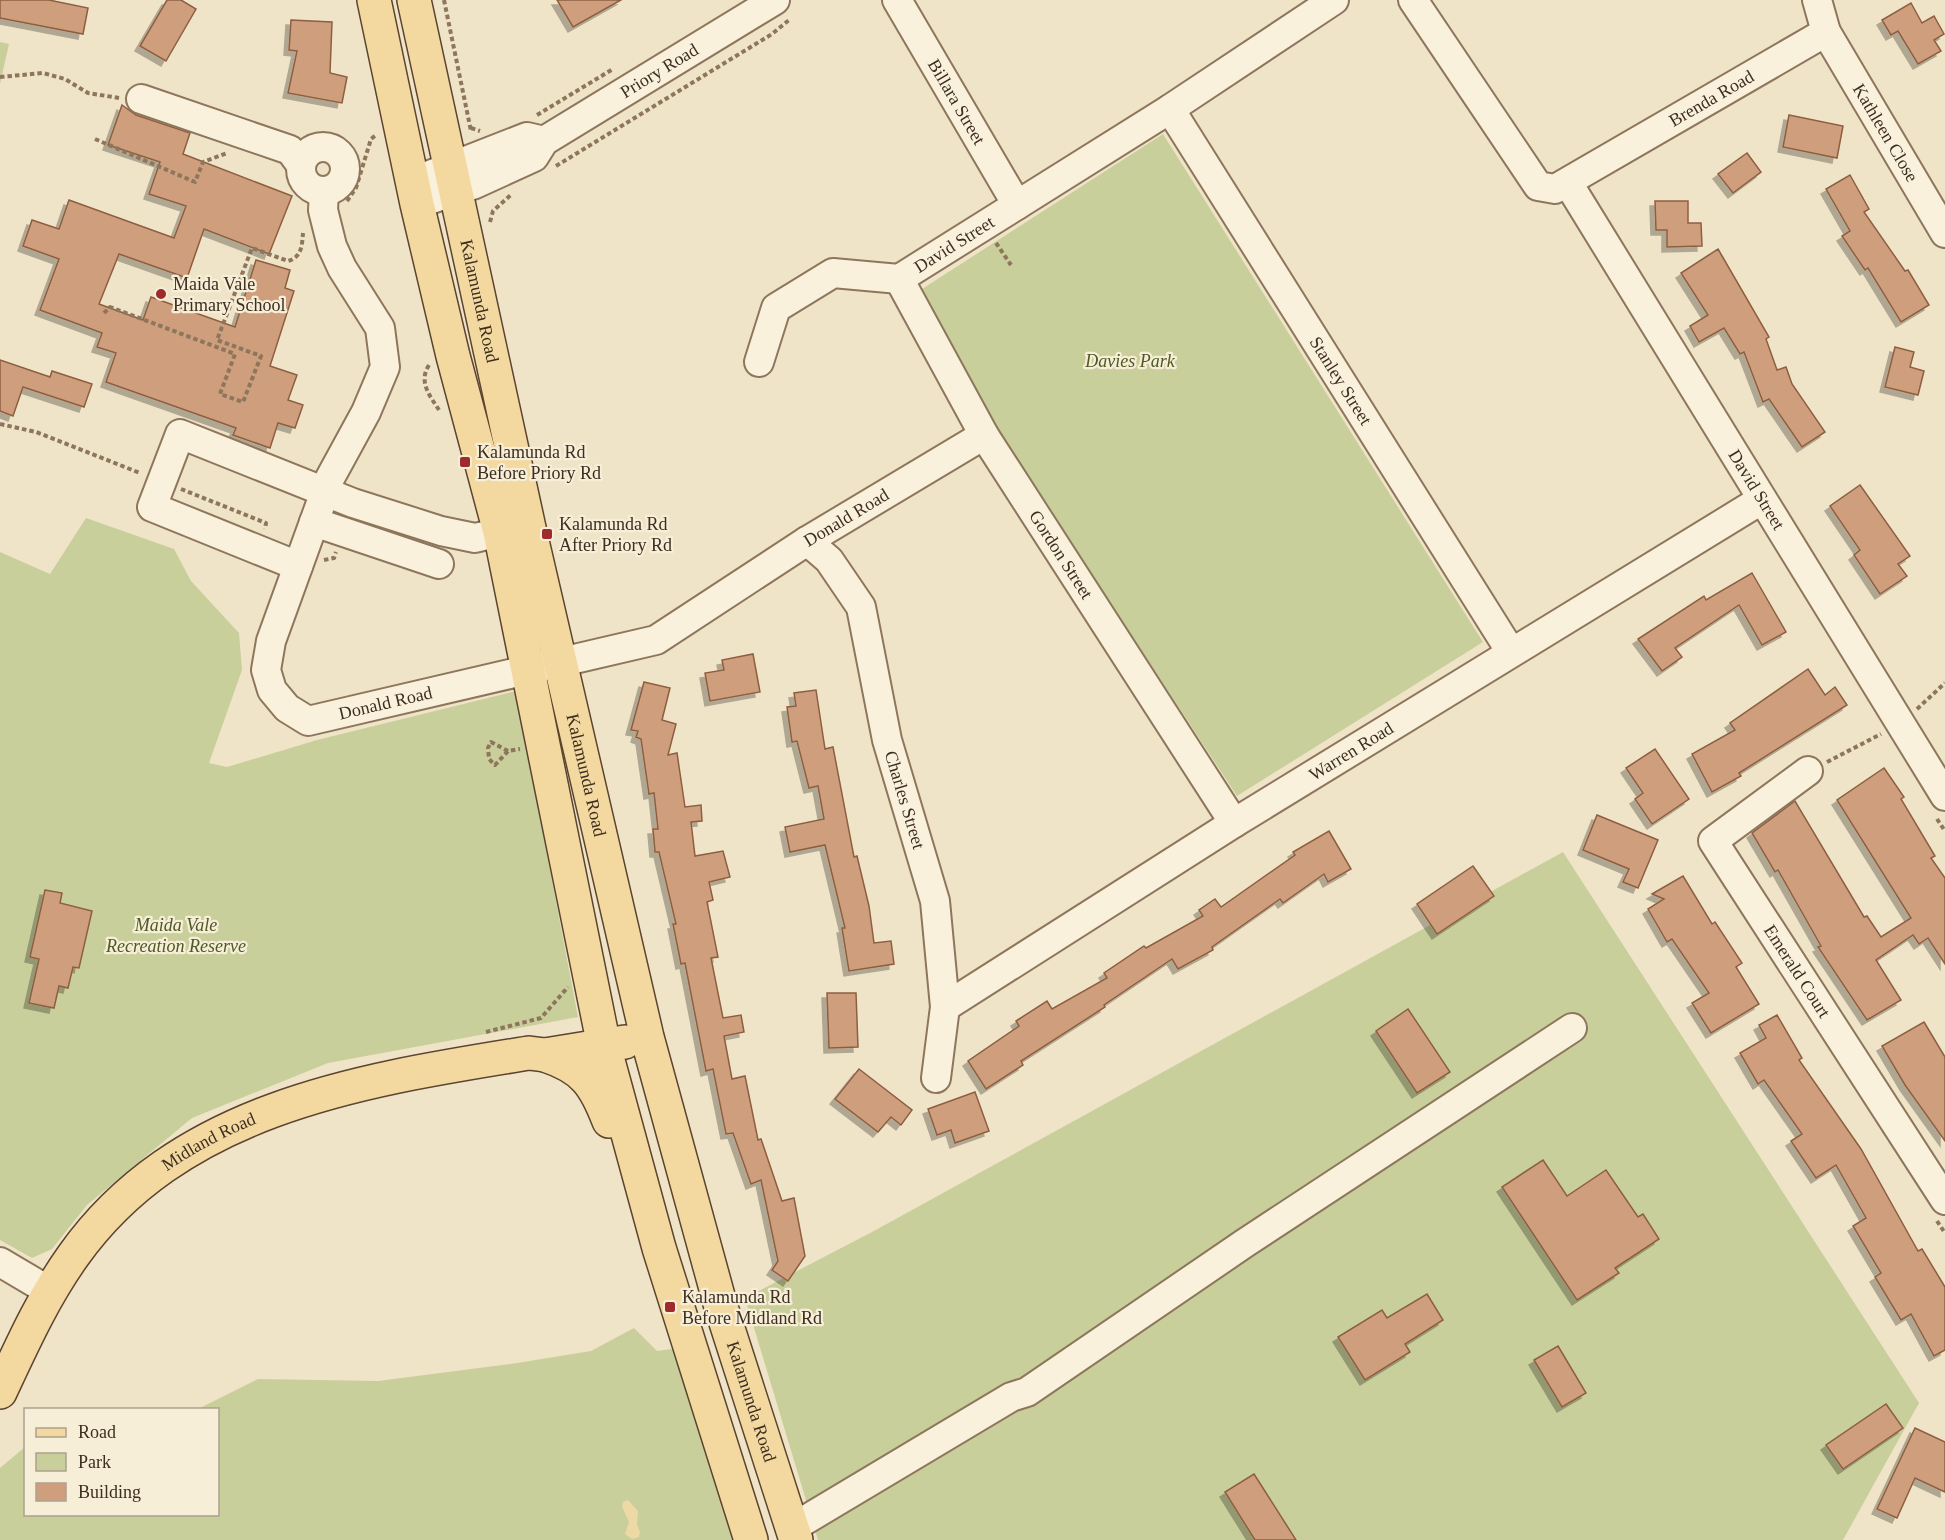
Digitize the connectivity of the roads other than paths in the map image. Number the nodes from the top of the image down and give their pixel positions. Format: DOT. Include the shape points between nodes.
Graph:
graph roads {
  1 [pos="374,0"];
  2 [pos="414,0"];
  3 [pos="897,0"];
  4 [pos="1334,0"];
  5 [pos="1413,0"];
  6 [pos="1817,0"];
  7 [pos="783,8"];
  8 [pos="1826,32"];
  9 [pos="141,99"];
  10 [pos="1170,109"];
  11 [pos="301,165"];
  12 [pos="454,180"];
  13 [pos="1568,183"];
  14 [pos="324,191"];
  15 [pos="415,193"];
  16 [pos="1017,205"];
  17 [pos="1945,233"];
  18 [pos="899,279"];
  19 [pos="759,362"];
  20 [pos="984,435"];
  21 [pos="325,492"];
  22 [pos="1761,500"];
  23 [pos="314,522"];
  24 [pos="500,532"];
  25 [pos="807,542"];
  26 [pos="300,560"];
  27 [pos="439,564"];
  28 [pos="1511,652"];
  29 [pos="543,666"];
  30 [pos="1808,771"];
  31 [pos="1939,804"];
  32 [pos="1234,823"];
  33 [pos="945,1007"];
  34 [pos="1572,1028"];
  35 [pos="646,1029"];
  36 [pos="603,1039"];
  37 [pos="537,1054"];
  38 [pos="936,1078"];
  39 [pos="1945,1200"];
  40 [pos="659,1248"];
  41 [pos="0,1262"];
  42 [pos="49,1291"];
  43 [pos="0,1392"];
  44 [pos="794,1534"];
  45 [pos="751,1540"];
  1 -- 15 [label="main road, Kalamunda Road"];
  2 -- 12 [label="main road, Kalamunda Road"];
  3 -- 16 [label="street, Billara Street"];
  4 -- 10 [label="street, David Street"];
  5 -- 13 [label="street" via="1538,186 1555,189"];
  6 -- 8 [label="street"];
  7 -- 12 [label="street, Priory Road" via="537,130 534,157"];
  8 -- 13 [label="street, Brenda Road"];
  8 -- 17 [label="street, Kathleen Close"];
  9 -- 11 [label="street" via="290,150"];
  10 -- 16 [label="street, David Street"];
  10 -- 28 [label="street, Stanley Street"];
  11 -- 14 [label="street" via="306,184"];
  11 -- 14 [label="street" via="309,152 318,148 327,147 340,155 345,164 344,178 334,189"];
  12 -- 15 [label="street, Priory Road"];
  12 -- 29 [label="main road, Kalamunda Road"];
  13 -- 22 [label="street, David Street"];
  14 -- 21 [label="street, Donald Road" via="323,210 332,246 380,328 385,367"];
  15 -- 24 [label="main road, Kalamunda Road"];
  16 -- 18 [label="street, David Street"];
  18 -- 19 [label="street, David Street" via="832,273 776,308"];
  18 -- 20 [label="street, Gordon Street"];
  20 -- 25 [label="street, Donald Road"];
  20 -- 32 [label="street, Gordon Street"];
  21 -- 23 [label="street, Donald Road"];
  21 -- 24 [label="street" via="441,531 475,538"];
  21 -- 26 [label="street" via="180,434 152,507"];
  22 -- 28 [label="street, Warren Road"];
  22 -- 31 [label="street, David Street"];
  23 -- 26 [label="street, Donald Road"];
  23 -- 27 [label="street"];
  24 -- 29 [label="main road, Kalamunda Road"];
  25 -- 29 [label="street, Donald Road" via="656,640"];
  25 -- 33 [label="street, Charles Street" via="829,560 861,607 887,740 935,901"];
  26 -- 29 [label="street, Donald Road" via="271,640 266,670 272,690 287,708 308,721"];
  28 -- 32 [label="street, Warren Road"];
  29 -- 35 [label="main road, Kalamunda Road"];
  29 -- 36 [label="main road, Kalamunda Road"];
  30 -- 39 [label="street, Emerald Court" via="1713,841"];
  32 -- 33 [label="street, Warren Road"];
  33 -- 38 [label="street, Charles Street"];
  34 -- 44 [label="street" via="1245,1242 1027,1392 1011,1397"];
  35 -- 36 [label="main road, Midland Road"];
  35 -- 44 [label="main road, Kalamunda Road" via="721,1307"];
  36 -- 37 [label="main road, Midland Road" via="545,1044"];
  36 -- 40 [label="main road, Kalamunda Road"];
  37 -- 40 [label="main road" via="566,1062 598,1091"];
  37 -- 42 [label="main road, Midland Road" via="413,1072 336,1089 292,1102 230,1130 144,1178 74,1254"];
  40 -- 45 [label="main road, Kalamunda Road"];
  41 -- 42 [label="street"];
  42 -- 43 [label="main road, Midland Road"];
}
